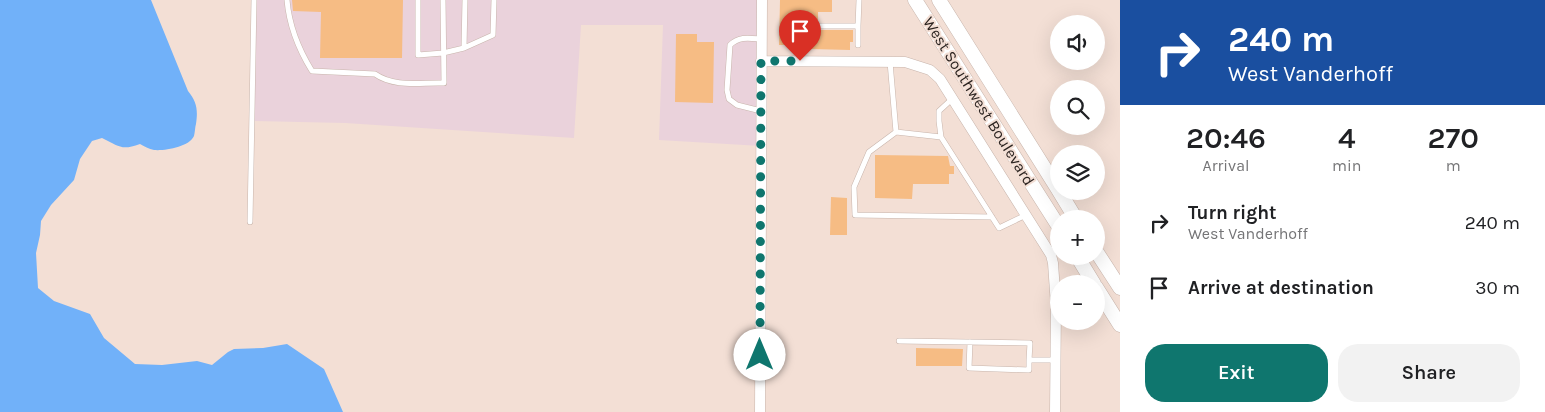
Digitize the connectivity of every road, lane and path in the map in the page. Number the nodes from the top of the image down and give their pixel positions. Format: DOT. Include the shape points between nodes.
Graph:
graph roads {
  1 [pos="254,0"];
  2 [pos="287,0"];
  3 [pos="418,0"];
  4 [pos="443,0"];
  5 [pos="465,0"];
  6 [pos="494,0"];
  7 [pos="762,0"];
  8 [pos="859,0"];
  9 [pos="915,0"];
  10 [pos="939,0"];
  11 [pos="858,26"];
  12 [pos="761,39"];
  13 [pos="858,46"];
  14 [pos="464,48"];
  15 [pos="443,53"];
  16 [pos="761,61"];
  17 [pos="800,61"];
  18 [pos="890,62"];
  19 [pos="953,98"];
  20 [pos="761,111"];
  21 [pos="896,132"];
  22 [pos="941,136"];
  23 [pos="1050,177"];
  24 [pos="1050,213"];
  25 [pos="1026,215"];
  26 [pos="992,217"];
  27 [pos="250,222"];
  28 [pos="1105,265"];
  29 [pos="1055,275"];
  30 [pos="1117,284"];
  31 [pos="1105,302"];
  32 [pos="1120,325"];
  33 [pos="1057,330"];
  34 [pos="899,341"];
  35 [pos="970,342"];
  36 [pos="1030,360"];
  37 [pos="1056,360"];
  38 [pos="760,412"];
  39 [pos="1054,412"];
  1 -- 27 [label="lane"];
  2 -- 15 [label="lane" via="290,23 312,71 376,74 393,83 444,83"];
  3 -- 15 [label="lane" via="418,54"];
  4 -- 15 [label="lane"];
  5 -- 14 [label="lane"];
  6 -- 14 [label="lane" via="493,35"];
  7 -- 12 [label="street"];
  8 -- 11 [label="lane"];
  9 -- 24 [label="main road, West Southwest Boulevard"];
  10 -- 23 [label="main road, West Southwest Boulevard"];
  11 -- 13 [label="lane"];
  11 -- 17 [label="lane" via="800,26"];
  12 -- 16 [label="street"];
  12 -- 20 [label="lane" via="743,38 730,45 727,90 729,99 737,105"];
  14 -- 15 [label="lane"];
  16 -- 17 [label="street"];
  16 -- 20 [label="street"];
  17 -- 18 [label="street"];
  18 -- 19 [label="street" via="908,63 930,70"];
  18 -- 21 [label="lane"];
  19 -- 22 [label="lane" via="940,111"];
  19 -- 25 [label="street"];
  20 -- 38 [label="street"];
  21 -- 22 [label="lane"];
  21 -- 26 [label="lane" via="869,152 854,187 855,215"];
  22 -- 26 [label="lane"];
  25 -- 26 [label="lane" via="1000,228"];
  25 -- 29 [label="street" via="1051,255"];
  28 -- 30 [label="main road"];
  31 -- 32 [label="main road"];
  33 -- 37 [label="street"];
  34 -- 35 [label="lane"];
  35 -- 36 [label="lane" via="1030,343"];
  35 -- 36 [label="lane" via="969,368 1029,370"];
  36 -- 37 [label="lane"];
  37 -- 39 [label="street"];
}
